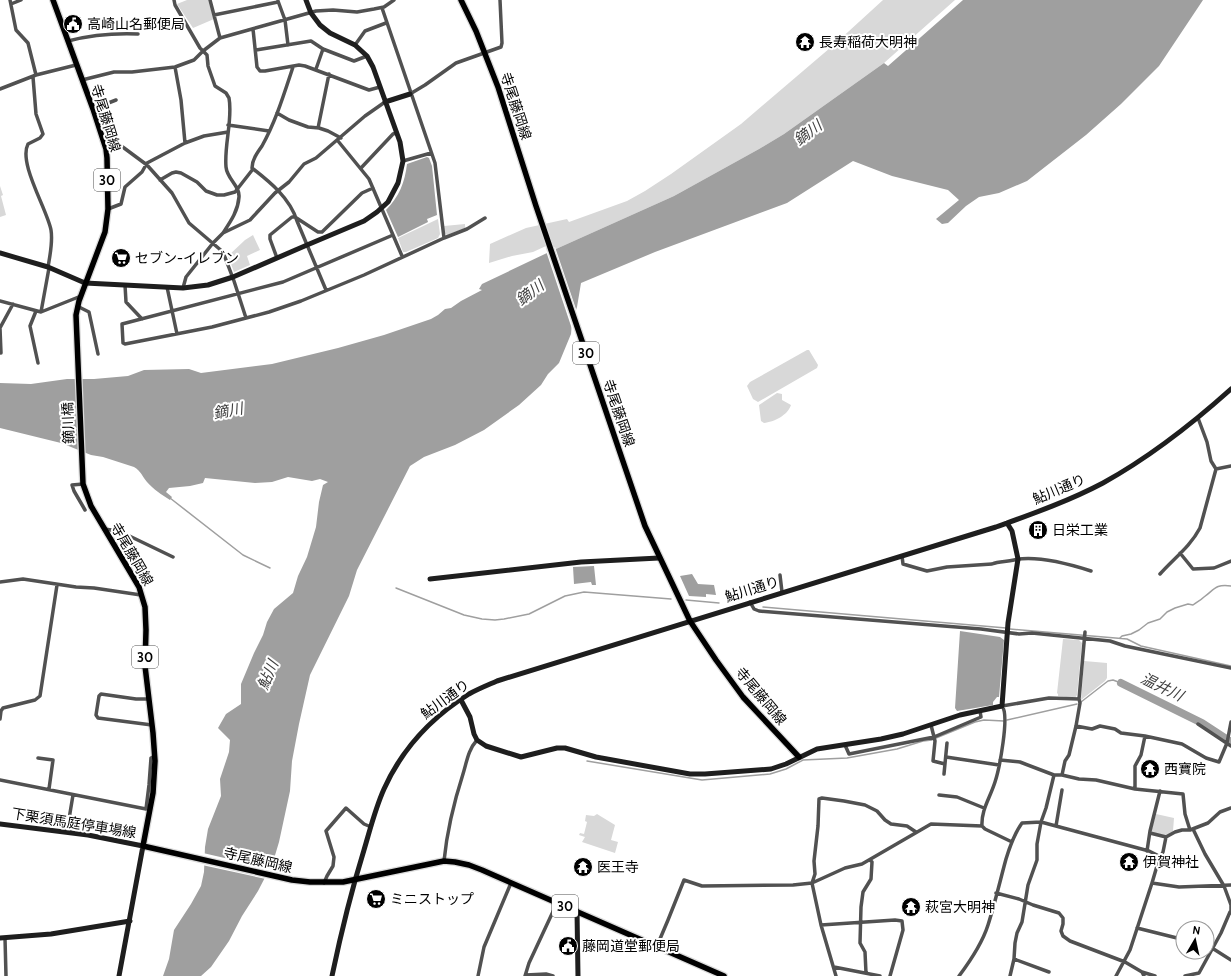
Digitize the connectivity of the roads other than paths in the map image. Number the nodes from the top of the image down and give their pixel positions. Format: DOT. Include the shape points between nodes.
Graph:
graph roads {
  1 [pos="22,0"];
  2 [pos="53,0"];
  3 [pos="174,0"];
  4 [pos="210,0"];
  5 [pos="306,0"];
  6 [pos="394,0"];
  7 [pos="461,0"];
  8 [pos="500,0"];
  9 [pos="278,1"];
  10 [pos="11,2"];
  11 [pos="382,8"];
  12 [pos="311,13"];
  13 [pos="214,15"];
  14 [pos="285,20"];
  15 [pos="386,23"];
  16 [pos="253,29"];
  17 [pos="138,34"];
  18 [pos="220,38"];
  19 [pos="68,41"];
  20 [pos="288,45"];
  21 [pos="356,45"];
  22 [pos="322,49"];
  23 [pos="256,50"];
  24 [pos="203,51"];
  25 [pos="485,54"];
  26 [pos="367,56"];
  27 [pos="76,65"];
  28 [pos="175,67"];
  29 [pos="293,67"];
  30 [pos="316,69"];
  31 [pos="329,74"];
  32 [pos="35,76"];
  33 [pos="82,80"];
  34 [pos="380,87"];
  35 [pos="0,89"];
  36 [pos="410,94"];
  37 [pos="116,100"];
  38 [pos="385,102"];
  39 [pos="93,109"];
  40 [pos="277,113"];
  41 [pos="228,125"];
  42 [pos="318,128"];
  43 [pos="228,132"];
  44 [pos="269,132"];
  45 [pos="396,132"];
  46 [pos="339,140"];
  47 [pos="185,143"];
  48 [pos="106,149"];
  49 [pos="431,153"];
  50 [pos="403,161"];
  51 [pos="146,165"];
  52 [pos="361,168"];
  53 [pos="253,169"];
  54 [pos="160,180"];
  55 [pos="373,188"];
  56 [pos="238,189"];
  57 [pos="279,191"];
  58 [pos="382,208"];
  59 [pos="108,209"];
  60 [pos="295,216"];
  61 [pos="485,218"];
  62 [pos="223,233"];
  63 [pos="393,235"];
  64 [pos="444,238"];
  65 [pos="213,243"];
  66 [pos="307,245"];
  67 [pos="0,253"];
  68 [pos="402,256"];
  69 [pos="277,258"];
  70 [pos="49,267"];
  71 [pos="317,268"];
  72 [pos="233,277"];
  73 [pos="86,283"];
  74 [pos="125,285"];
  75 [pos="167,287"];
  76 [pos="183,288"];
  77 [pos="326,290"];
  78 [pos="239,294"];
  79 [pos="81,296"];
  80 [pos="0,301"];
  81 [pos="13,304"];
  82 [pos="78,307"];
  83 [pos="36,311"];
  84 [pos="41,312"];
  85 [pos="173,312"];
  86 [pos="246,318"];
  87 [pos="142,319"];
  88 [pos="177,334"];
  89 [pos="0,337"];
  90 [pos="1,353"];
  91 [pos="98,354"];
  92 [pos="38,364"];
  93 [pos="78,364"];
  94 [pos="1231,389"];
  95 [pos="1198,418"];
  96 [pos="1231,466"];
  97 [pos="1216,469"];
  98 [pos="83,483"];
  99 [pos="85,510"];
  100 [pos="1007,523"];
  101 [pos="104,529"];
  102 [pos="1180,553"];
  103 [pos="902,556"];
  104 [pos="173,557"];
  105 [pos="659,558"];
  106 [pos="1018,559"];
  107 [pos="1231,561"];
  108 [pos="1091,571"];
  109 [pos="1160,574"];
  110 [pos="780,575"];
  111 [pos="430,579"];
  112 [pos="0,582"];
  113 [pos="57,585"];
  114 [pos="782,592"];
  115 [pos="143,595"];
  116 [pos="750,602"];
  117 [pos="690,621"];
  118 [pos="1008,632"];
  119 [pos="1085,635"];
  120 [pos="1231,668"];
  121 [pos="149,699"];
  122 [pos="461,700"];
  123 [pos="1079,700"];
  124 [pos="1002,706"];
  125 [pos="980,711"];
  126 [pos="0,719"];
  127 [pos="1231,722"];
  128 [pos="1198,724"];
  129 [pos="152,725"];
  130 [pos="931,725"];
  131 [pos="1076,726"];
  132 [pos="1145,736"];
  133 [pos="934,737"];
  134 [pos="477,740"];
  135 [pos="948,743"];
  136 [pos="1229,744"];
  137 [pos="845,745"];
  138 [pos="154,756"];
  139 [pos="799,757"];
  140 [pos="946,757"];
  141 [pos="38,758"];
  142 [pos="1000,760"];
  143 [pos="945,764"];
  144 [pos="999,765"];
  145 [pos="944,774"];
  146 [pos="1054,775"];
  147 [pos="1062,775"];
  148 [pos="0,780"];
  149 [pos="49,789"];
  150 [pos="1135,789"];
  151 [pos="1062,790"];
  152 [pos="1160,791"];
  153 [pos="73,795"];
  154 [pos="939,795"];
  155 [pos="984,808"];
  156 [pos="1231,808"];
  157 [pos="1041,822"];
  158 [pos="0,824"];
  159 [pos="982,826"];
  160 [pos="1056,826"];
  161 [pos="371,827"];
  162 [pos="1192,829"];
  163 [pos="67,831"];
  164 [pos="916,832"];
  165 [pos="1150,833"];
  166 [pos="1166,837"];
  167 [pos="1012,842"];
  168 [pos="144,846"];
  169 [pos="1147,851"];
  170 [pos="1159,859"];
  171 [pos="870,860"];
  172 [pos="444,861"];
  173 [pos="354,880"];
  174 [pos="324,883"];
  175 [pos="512,883"];
  176 [pos="812,883"];
  177 [pos="1152,883"];
  178 [pos="1231,885"];
  179 [pos="1224,886"];
  180 [pos="996,893"];
  181 [pos="1024,901"];
  182 [pos="557,902"];
  183 [pos="577,911"];
  184 [pos="1231,912"];
  185 [pos="130,922"];
  186 [pos="861,922"];
  187 [pos="821,925"];
  188 [pos="1137,928"];
  189 [pos="2,938"];
  190 [pos="1175,938"];
  191 [pos="1215,943"];
  192 [pos="657,946"];
  193 [pos="1215,950"];
  194 [pos="1014,959"];
  195 [pos="1206,960"];
  196 [pos="1231,960"];
  197 [pos="1125,962"];
  198 [pos="834,967"];
  199 [pos="1049,972"];
  200 [pos="866,973"];
  201 [pos="1143,974"];
  202 [pos="1191,975"];
  203 [pos="6,976"];
  204 [pos="119,976"];
  205 [pos="332,976"];
  206 [pos="478,976"];
  207 [pos="526,976"];
  208 [pos="552,976"];
  209 [pos="578,976"];
  210 [pos="724,976"];
  211 [pos="836,976"];
  212 [pos="880,976"];
  213 [pos="890,976"];
  214 [pos="959,976"];
  215 [pos="1010,976"];
  216 [pos="1116,976"];
  217 [pos="1155,976"];
  218 [pos="1185,976"];
  1 -- 10 [label="street"];
  2 -- 19 [label="main road, 寺尾藤岡線 / 30"];
  3 -- 24 [label="street"];
  4 -- 13 [label="street"];
  5 -- 12 [label="street"];
  6 -- 11 [label="street"];
  7 -- 25 [label="main road, 寺尾藤岡線 / 30"];
  8 -- 25 [label="street" via="502,46"];
  9 -- 13 [label="street"];
  9 -- 14 [label="street"];
  10 -- 32 [label="street" via="16,30 28,43"];
  11 -- 12 [label="street" via="357,12 333,10"];
  11 -- 15 [label="street"];
  12 -- 14 [label="street"];
  12 -- 21 [label="street" via="325,29"];
  13 -- 18 [label="street"];
  14 -- 16 [label="street"];
  14 -- 20 [label="street"];
  15 -- 21 [label="street" via="366,31"];
  15 -- 36 [label="street"];
  16 -- 18 [label="street"];
  16 -- 23 [label="street"];
  17 -- 19 [label="street" via="96,35"];
  18 -- 24 [label="street"];
  19 -- 27 [label="main road, 寺尾藤岡線 / 30"];
  20 -- 22 [label="street" via="311,42"];
  20 -- 23 [label="street"];
  21 -- 26 [label="street"];
  22 -- 26 [label="street" via="354,61"];
  22 -- 30 [label="street"];
  23 -- 29 [label="street" via="257,67 260,71"];
  24 -- 28 [label="street" via="194,60"];
  24 -- 41 [label="street" via="215,86 229,98"];
  25 -- 36 [label="street" via="456,63"];
  25 -- 105 [label="main road, 寺尾藤岡線 / 30" via="500,92 539,216 632,490"];
  26 -- 34 [label="street"];
  27 -- 32 [label="street"];
  27 -- 33 [label="main road, 寺尾藤岡線 / 30"];
  28 -- 33 [label="street" via="114,72"];
  28 -- 47 [label="street"];
  29 -- 30 [label="street" via="299,65"];
  29 -- 40 [label="street"];
  30 -- 31 [label="street"];
  31 -- 34 [label="street" via="370,90"];
  31 -- 42 [label="street"];
  32 -- 35 [label="street"];
  32 -- 70 [label="street" via="36,114 43,134 28,144 26,152 32,182 51,227"];
  33 -- 39 [label="main road, 寺尾藤岡線 / 30"];
  34 -- 38 [label="street"];
  36 -- 38 [label="street"];
  36 -- 49 [label="street"];
  37 -- 39 [label="street"];
  38 -- 45 [label="street"];
  38 -- 46 [label="street"];
  39 -- 48 [label="main road, 寺尾藤岡線 / 30"];
  40 -- 42 [label="street" via="302,125"];
  40 -- 44 [label="street"];
  41 -- 43 [label="street"];
  41 -- 44 [label="street"];
  42 -- 46 [label="street" via="328,131"];
  43 -- 47 [label="street" via="204,136"];
  43 -- 56 [label="street" via="226,168"];
  44 -- 53 [label="street" via="252,163"];
  45 -- 50 [label="street"];
  45 -- 52 [label="street"];
  46 -- 52 [label="street"];
  46 -- 57 [label="street" via="304,164"];
  47 -- 51 [label="street"];
  48 -- 51 [label="street" via="120,145"];
  48 -- 59 [label="main road, 寺尾藤岡線 / 30"];
  49 -- 50 [label="street"];
  49 -- 64 [label="street"];
  50 -- 58 [label="street" via="395,192"];
  51 -- 54 [label="street"];
  51 -- 59 [label="street" via="142,172 126,184 121,204"];
  52 -- 55 [label="street"];
  53 -- 56 [label="street"];
  53 -- 57 [label="street"];
  54 -- 56 [label="street" via="176,172 217,195 229,194"];
  54 -- 65 [label="street" via="174,196 189,223"];
  55 -- 58 [label="street"];
  55 -- 60 [label="street" via="362,193 322,232 318,232"];
  56 -- 62 [label="street" via="240,196 236,214"];
  57 -- 60 [label="street"];
  57 -- 62 [label="street" via="250,220"];
  58 -- 63 [label="street"];
  58 -- 66 [label="street" via="364,221"];
  59 -- 73 [label="main road, 寺尾藤岡線 / 30" via="105,232"];
  60 -- 66 [label="street"];
  60 -- 69 [label="street" via="270,235"];
  61 -- 64 [label="street" via="468,229"];
  62 -- 65 [label="street"];
  63 -- 68 [label="street"];
  63 -- 71 [label="street"];
  64 -- 68 [label="street"];
  65 -- 72 [label="street" via="223,252"];
  65 -- 76 [label="street" via="186,277"];
  66 -- 69 [label="street"];
  66 -- 71 [label="street"];
  67 -- 70 [label="street"];
  68 -- 77 [label="street"];
  69 -- 72 [label="street"];
  70 -- 73 [label="street"];
  70 -- 84 [label="street"];
  71 -- 77 [label="street"];
  71 -- 78 [label="street" via="283,282"];
  72 -- 76 [label="street" via="208,285"];
  72 -- 78 [label="street"];
  73 -- 74 [label="street"];
  73 -- 79 [label="main road, 寺尾藤岡線 / 30"];
  74 -- 75 [label="street"];
  74 -- 87 [label="street" via="126,302"];
  75 -- 76 [label="street"];
  75 -- 85 [label="street"];
  77 -- 86 [label="street" via="275,310"];
  78 -- 85 [label="street"];
  78 -- 86 [label="street"];
  79 -- 82 [label="main road, 寺尾藤岡線 / 30"];
  79 -- 84 [label="street"];
  80 -- 81 [label="street"];
  81 -- 83 [label="street"];
  81 -- 89 [label="street" via="0,328"];
  82 -- 91 [label="street" via="89,312"];
  82 -- 93 [label="main road, 寺尾藤岡線 / 30"];
  83 -- 84 [label="street"];
  83 -- 92 [label="street" via="30,326"];
  85 -- 87 [label="street"];
  85 -- 88 [label="street"];
  86 -- 88 [label="street"];
  87 -- 88 [label="street" via="122,324 123,343"];
  89 -- 90 [label="street"];
  93 -- 98 [label="main road, 鏑川橋 / 30"];
  94 -- 95 [label="street, 鮎川通り"];
  95 -- 97 [label="street" via="1211,461"];
  95 -- 100 [label="street, 鮎川通り" via="1172,439 1104,482 1074,497"];
  96 -- 97 [label="street"];
  97 -- 102 [label="street" via="1200,528 1190,544"];
  98 -- 99 [label="street" via="72,485"];
  98 -- 101 [label="main road, 寺尾藤岡線 / 30" via="91,506"];
  100 -- 103 [label="street, 鮎川通り"];
  100 -- 106 [label="street" via="1012,531"];
  101 -- 104 [label="street" via="119,531"];
  101 -- 115 [label="main road, 寺尾藤岡線 / 30"];
  102 -- 107 [label="street" via="1193,569 1214,568"];
  102 -- 109 [label="street"];
  103 -- 106 [label="street" via="903,564 927,571"];
  103 -- 114 [label="street, 鮎川通り"];
  105 -- 111 [label="street" via="581,562"];
  105 -- 117 [label="main road, 寺尾藤岡線 / 30"];
  106 -- 108 [label="street" via="1049,561"];
  106 -- 118 [label="street"];
  110 -- 114 [label="street"];
  112 -- 113 [label="street" via="23,579"];
  113 -- 115 [label="street"];
  113 -- 126 [label="street" via="40,696 35,700 3,708 0,711"];
  114 -- 116 [label="street, 鮎川通り"];
  115 -- 121 [label="main road, 寺尾藤岡線 / 30" via="146,616 145,666"];
  116 -- 117 [label="street, 鮎川通り"];
  116 -- 118 [label="street" via="754,609 759,611"];
  117 -- 122 [label="street, 鮎川通り" via="496,681"];
  117 -- 139 [label="main road, 寺尾藤岡線" via="743,697"];
  118 -- 119 [label="street"];
  118 -- 124 [label="street"];
  119 -- 120 [label="street"];
  119 -- 123 [label="street"];
  121 -- 129 [label="main road, 寺尾藤岡線 / 30"];
  121 -- 129 [label="street" via="101,694 96,715 98,718"];
  122 -- 134 [label="street" via="470,717"];
  122 -- 161 [label="street, 鮎川通り" via="427,726 407,750 391,774"];
  123 -- 124 [label="street" via="1049,698"];
  123 -- 131 [label="street"];
  124 -- 125 [label="street"];
  124 -- 142 [label="street" via="1006,722"];
  125 -- 130 [label="street"];
  125 -- 133 [label="street" via="981,717"];
  127 -- 136 [label="street"];
  128 -- 136 [label="street"];
  129 -- 138 [label="main road, 寺尾藤岡線 / 30"];
  130 -- 133 [label="street"];
  130 -- 137 [label="street" via="881,739"];
  131 -- 132 [label="street" via="1092,729 1100,726 1121,733"];
  131 -- 147 [label="street"];
  132 -- 136 [label="street" via="1182,744 1206,758 1220,762"];
  132 -- 150 [label="street" via="1141,755 1135,766"];
  133 -- 137 [label="street" via="849,754"];
  133 -- 143 [label="street" via="933,761"];
  134 -- 139 [label="street" via="486,746 521,757 565,748 596,757 690,774 771,769"];
  134 -- 172 [label="street" via="471,747 458,789 446,837"];
  135 -- 140 [label="street"];
  137 -- 139 [label="street" via="817,749"];
  138 -- 153 [label="street" via="151,758 146,810"];
  138 -- 168 [label="main road, 寺尾藤岡線 / 30" via="153,793"];
  140 -- 143 [label="street"];
  140 -- 144 [label="street"];
  141 -- 149 [label="street" via="53,760"];
  142 -- 144 [label="street"];
  142 -- 146 [label="street" via="1020,762"];
  143 -- 145 [label="street"];
  144 -- 155 [label="street"];
  146 -- 147 [label="street"];
  146 -- 157 [label="street"];
  147 -- 150 [label="street"];
  148 -- 149 [label="street"];
  149 -- 153 [label="street"];
  150 -- 152 [label="street"];
  151 -- 160 [label="street"];
  152 -- 162 [label="street" via="1183,794 1185,814"];
  152 -- 165 [label="street"];
  153 -- 163 [label="street"];
  154 -- 155 [label="street" via="957,797"];
  155 -- 159 [label="street"];
  156 -- 162 [label="street" via="1220,812 1208,823"];
  157 -- 160 [label="street"];
  157 -- 167 [label="street" via="1022,823 1016,830"];
  157 -- 181 [label="street" via="1037,860"];
  158 -- 163 [label="street, 下栗須馬庭停車場線"];
  159 -- 164 [label="street" via="931,824"];
  159 -- 167 [label="street"];
  160 -- 169 [label="street"];
  161 -- 173 [label="street, 鮎川通り"];
  161 -- 174 [label="street" via="346,808 327,828 326,834 334,863"];
  162 -- 166 [label="street" via="1175,832"];
  162 -- 179 [label="street"];
  163 -- 168 [label="street, 下栗須馬庭停車場線"];
  164 -- 171 [label="street"];
  164 -- 176 [label="street" via="907,826 891,824 877,811 865,805 819,799 815,874"];
  165 -- 166 [label="street"];
  165 -- 169 [label="street"];
  166 -- 170 [label="street"];
  167 -- 180 [label="street"];
  168 -- 174 [label="main road, 寺尾藤岡線 / 30" via="303,882"];
  168 -- 185 [label="street"];
  169 -- 170 [label="street" via="1157,855"];
  170 -- 177 [label="street"];
  171 -- 176 [label="street"];
  171 -- 186 [label="street" via="871,879 863,892"];
  172 -- 173 [label="main road, 寺尾藤岡線 / 30"];
  172 -- 175 [label="main road, 寺尾藤岡線 / 30" via="470,865"];
  173 -- 174 [label="main road, 寺尾藤岡線 / 30"];
  173 -- 205 [label="street, 鮎川通り"];
  175 -- 182 [label="main road, 寺尾藤岡線 / 30"];
  175 -- 206 [label="street" via="484,947"];
  176 -- 187 [label="street"];
  176 -- 192 [label="street" via="702,886 684,880"];
  177 -- 179 [label="street" via="1180,887"];
  177 -- 188 [label="street"];
  178 -- 179 [label="street"];
  179 -- 184 [label="street"];
  180 -- 181 [label="street"];
  180 -- 214 [label="street" via="988,926 975,954"];
  181 -- 194 [label="street"];
  181 -- 197 [label="street" via="1059,913 1063,918 1061,931 1070,941"];
  182 -- 183 [label="main road, 寺尾藤岡線 / 30"];
  182 -- 207 [label="street" via="529,963"];
  183 -- 192 [label="main road, 寺尾藤岡線 / 30"];
  183 -- 209 [label="street"];
  184 -- 191 [label="street"];
  185 -- 189 [label="street"];
  185 -- 204 [label="street"];
  186 -- 187 [label="street"];
  186 -- 200 [label="street" via="860,943 865,952"];
  186 -- 213 [label="street" via="902,921 903,930"];
  187 -- 198 [label="street"];
  188 -- 190 [label="street"];
  188 -- 197 [label="street"];
  189 -- 203 [label="street"];
  192 -- 210 [label="main road, 寺尾藤岡線 / 30"];
  193 -- 196 [label="street"];
  194 -- 199 [label="street"];
  194 -- 215 [label="street"];
  195 -- 202 [label="street" via="1199,973"];
  197 -- 201 [label="street"];
  197 -- 216 [label="street"];
  198 -- 200 [label="street"];
  198 -- 211 [label="street"];
  200 -- 212 [label="street"];
  201 -- 217 [label="street"];
  202 -- 218 [label="street"];
  207 -- 208 [label="street"];
}
